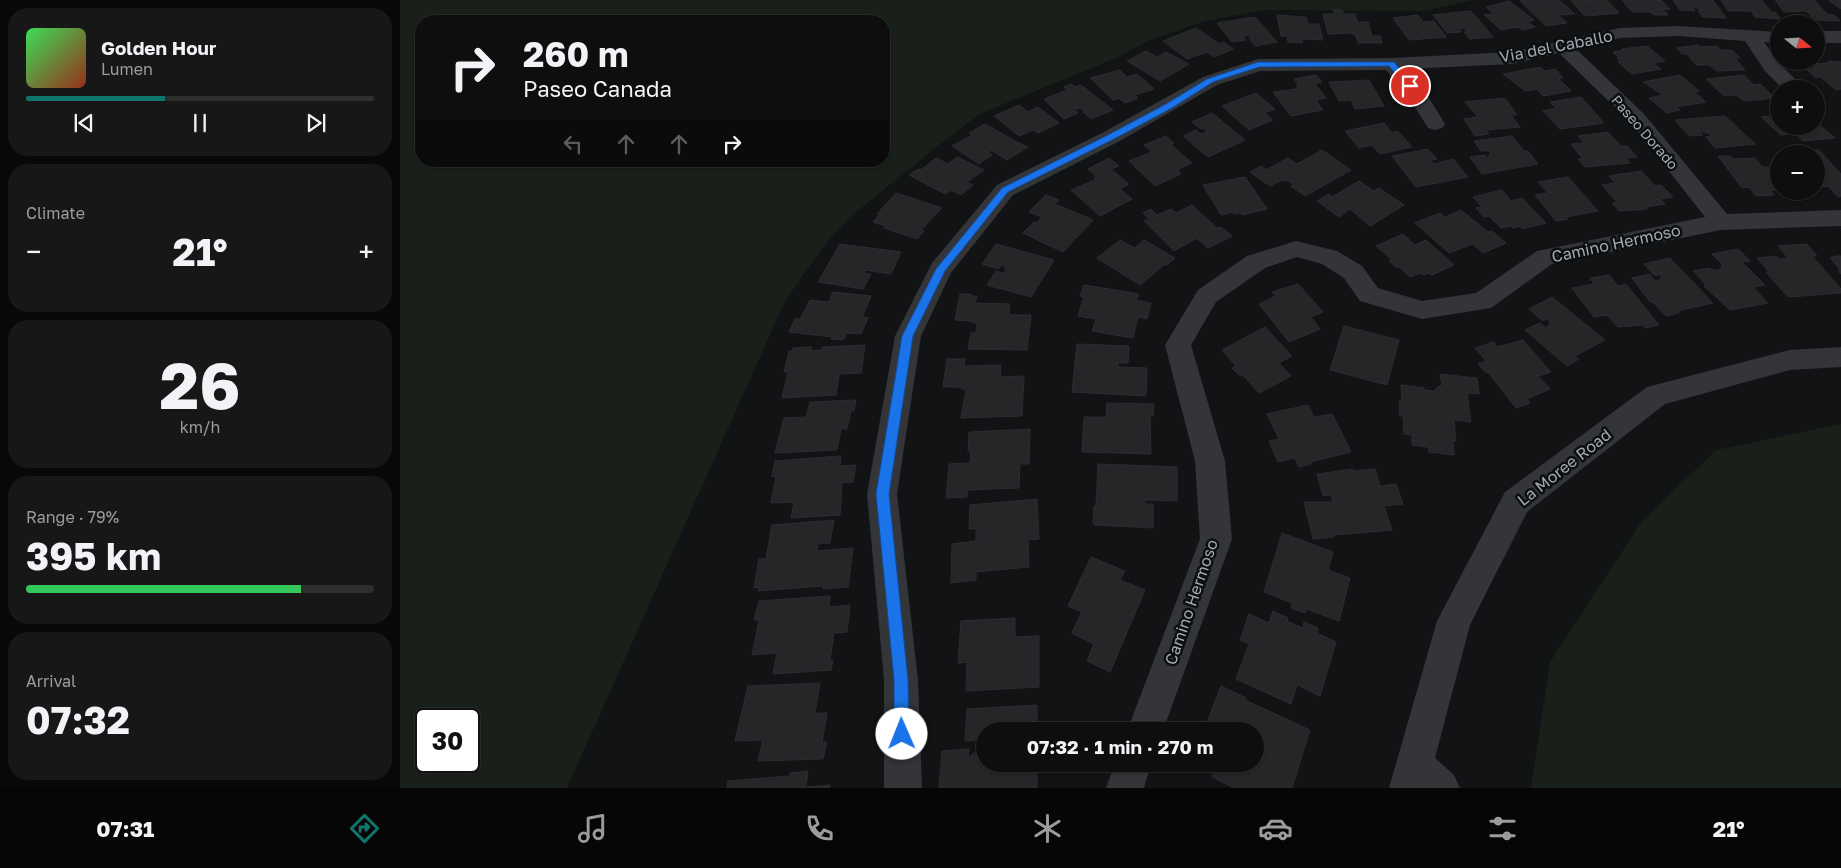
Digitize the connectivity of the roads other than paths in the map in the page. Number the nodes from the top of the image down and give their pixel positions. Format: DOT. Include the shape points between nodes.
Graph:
graph roads {
  1 [pos="1751,37"];
  2 [pos="1841,37"];
  3 [pos="1770,38"];
  4 [pos="1825,38"];
  5 [pos="1564,47"];
  6 [pos="1391,64"];
  7 [pos="1785,80"];
  8 [pos="1435,124"];
  9 [pos="1841,218"];
  10 [pos="1721,222"];
  11 [pos="1841,357"];
  12 [pos="1148,722"];
  13 [pos="1131,772"];
  14 [pos="1421,780"];
  15 [pos="903,788"];
  16 [pos="1125,788"];
  1 -- 3 [label="street, Via del Caballo"];
  1 -- 5 [label="street, Via del Caballo" via="1678,31 1620,33"];
  1 -- 7 [label="street"];
  2 -- 4 [label="street"];
  5 -- 6 [label="street, Via del Caballo" via="1512,58"];
  5 -- 10 [label="street, Paseo Dorado" via="1637,118"];
  6 -- 8 [label="street" via="1419,97"];
  6 -- 15 [label="street, Via del Caballo" via="1258,65 1210,81 1111,137 1005,190 941,269 908,336 882,494 901,680"];
  9 -- 10 [label="street, Camino Hermoso"];
  10 -- 12 [label="street, Camino Hermoso" via="1545,257 1482,301 1422,310 1369,295 1353,272 1329,257 1296,250 1256,262 1206,296 1178,345 1210,461 1216,539"];
  11 -- 14 [label="street, La Moree Road" via="1790,360 1657,394 1516,502 1454,621"];
  13 -- 16 [label="street"];
}
